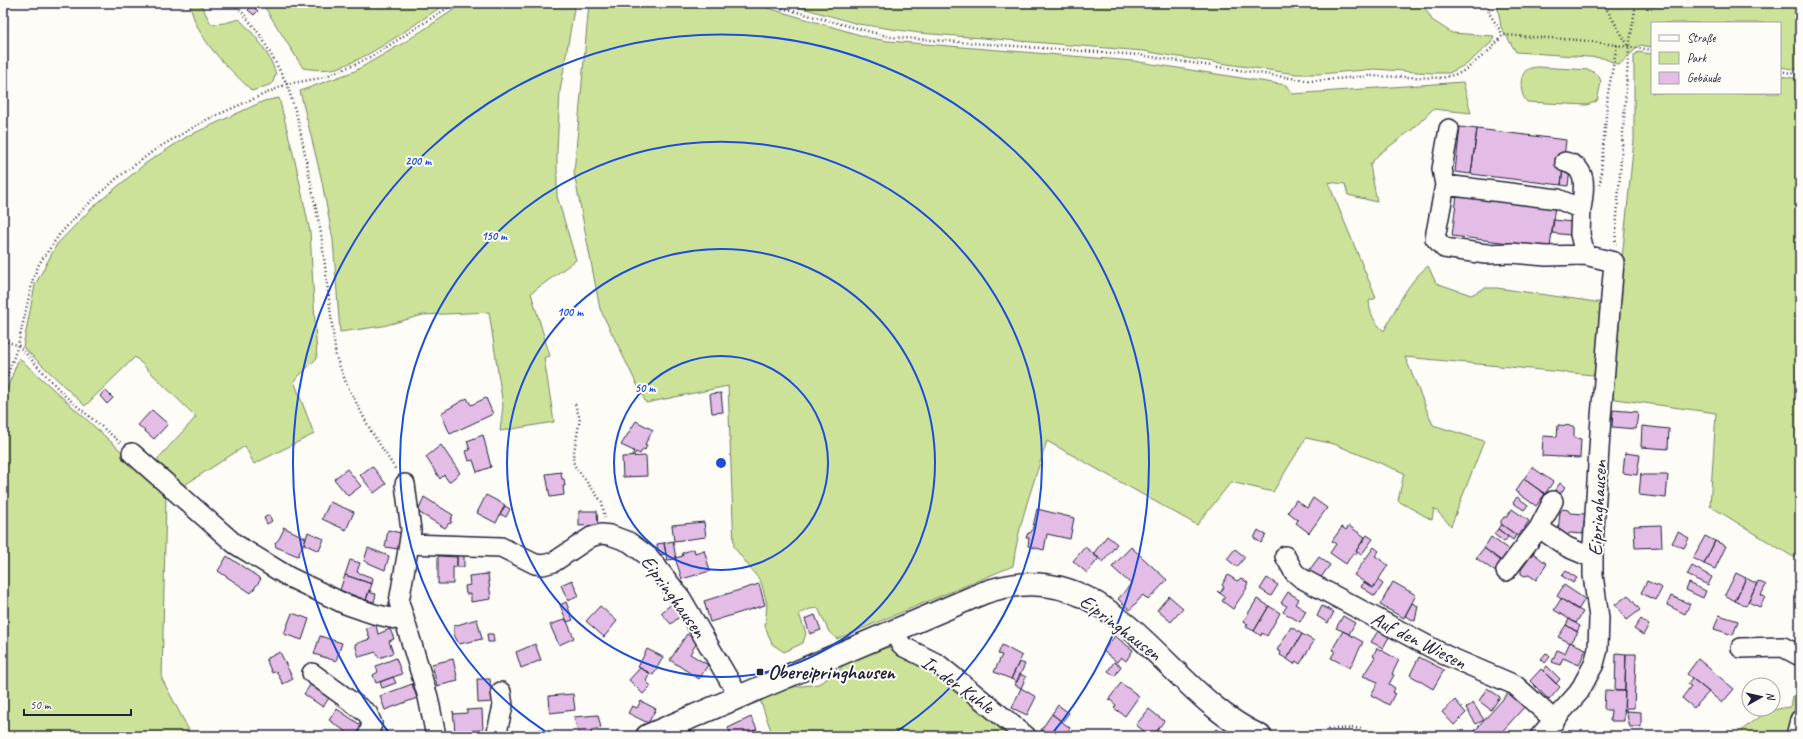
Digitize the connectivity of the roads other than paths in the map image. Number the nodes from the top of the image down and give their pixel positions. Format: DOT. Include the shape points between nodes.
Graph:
graph roads {
  1 [pos="1449,129"];
  2 [pos="1565,162"];
  3 [pos="1445,185"];
  4 [pos="1582,201"];
  5 [pos="1585,255"];
  6 [pos="132,453"];
  7 [pos="405,484"];
  8 [pos="1553,501"];
  9 [pos="1538,528"];
  10 [pos="409,544"];
  11 [pos="1285,556"];
  12 [pos="1594,558"];
  13 [pos="1506,571"];
  14 [pos="404,621"];
  15 [pos="894,630"];
  16 [pos="1741,648"];
  17 [pos="1800,656"];
  18 [pos="312,673"];
  19 [pos="500,692"];
  20 [pos="739,697"];
  21 [pos="1800,720"];
  22 [pos="1555,721"];
  23 [pos="368,736"];
  24 [pos="436,736"];
  25 [pos="496,736"];
  26 [pos="647,736"];
  27 [pos="1026,736"];
  28 [pos="1260,736"];
  29 [pos="1540,736"];
  30 [pos="1796,736"];
  1 -- 3 [label="street" via="1442,169"];
  2 -- 4 [label="street" via="1578,166 1583,178"];
  3 -- 4 [label="street"];
  3 -- 5 [label="street" via="1435,238 1444,248 1486,254 1512,252 1546,256"];
  4 -- 5 [label="street" via="1580,234"];
  5 -- 12 [label="street, Eipringhausen" via="1614,262"];
  6 -- 14 [label="street" via="242,548 289,577 345,604"];
  7 -- 10 [label="street" via="411,530"];
  8 -- 9 [label="street"];
  9 -- 12 [label="street" via="1566,547"];
  9 -- 13 [label="street"];
  10 -- 14 [label="street" via="399,602"];
  10 -- 20 [label="street, Eipringhausen" via="501,547 535,564 543,565 554,562 591,537 606,534 621,538 636,545 657,566 692,614"];
  11 -- 22 [label="street, Auf den Wiesen" via="1294,572 1301,578 1444,655 1515,685"];
  12 -- 22 [label="street, Eipringhausen" via="1593,575 1599,618 1598,649 1588,677"];
  14 -- 24 [label="street" via="428,697"];
  15 -- 20 [label="main road, Eipringhausen"];
  15 -- 27 [label="street, In der Kuhle" via="904,647 938,664"];
  15 -- 28 [label="main road, Eipringhausen" via="992,590 1033,583 1059,587 1077,593 1103,608 1143,640 1221,712"];
  16 -- 17 [label="street" via="1783,647"];
  18 -- 23 [label="street" via="368,714 372,724"];
  19 -- 25 [label="street" via="503,706"];
  20 -- 26 [label="main road, Eipringhausen"];
  21 -- 30 [label="street"];
  22 -- 29 [label="street, Eipringhausen"];
}
